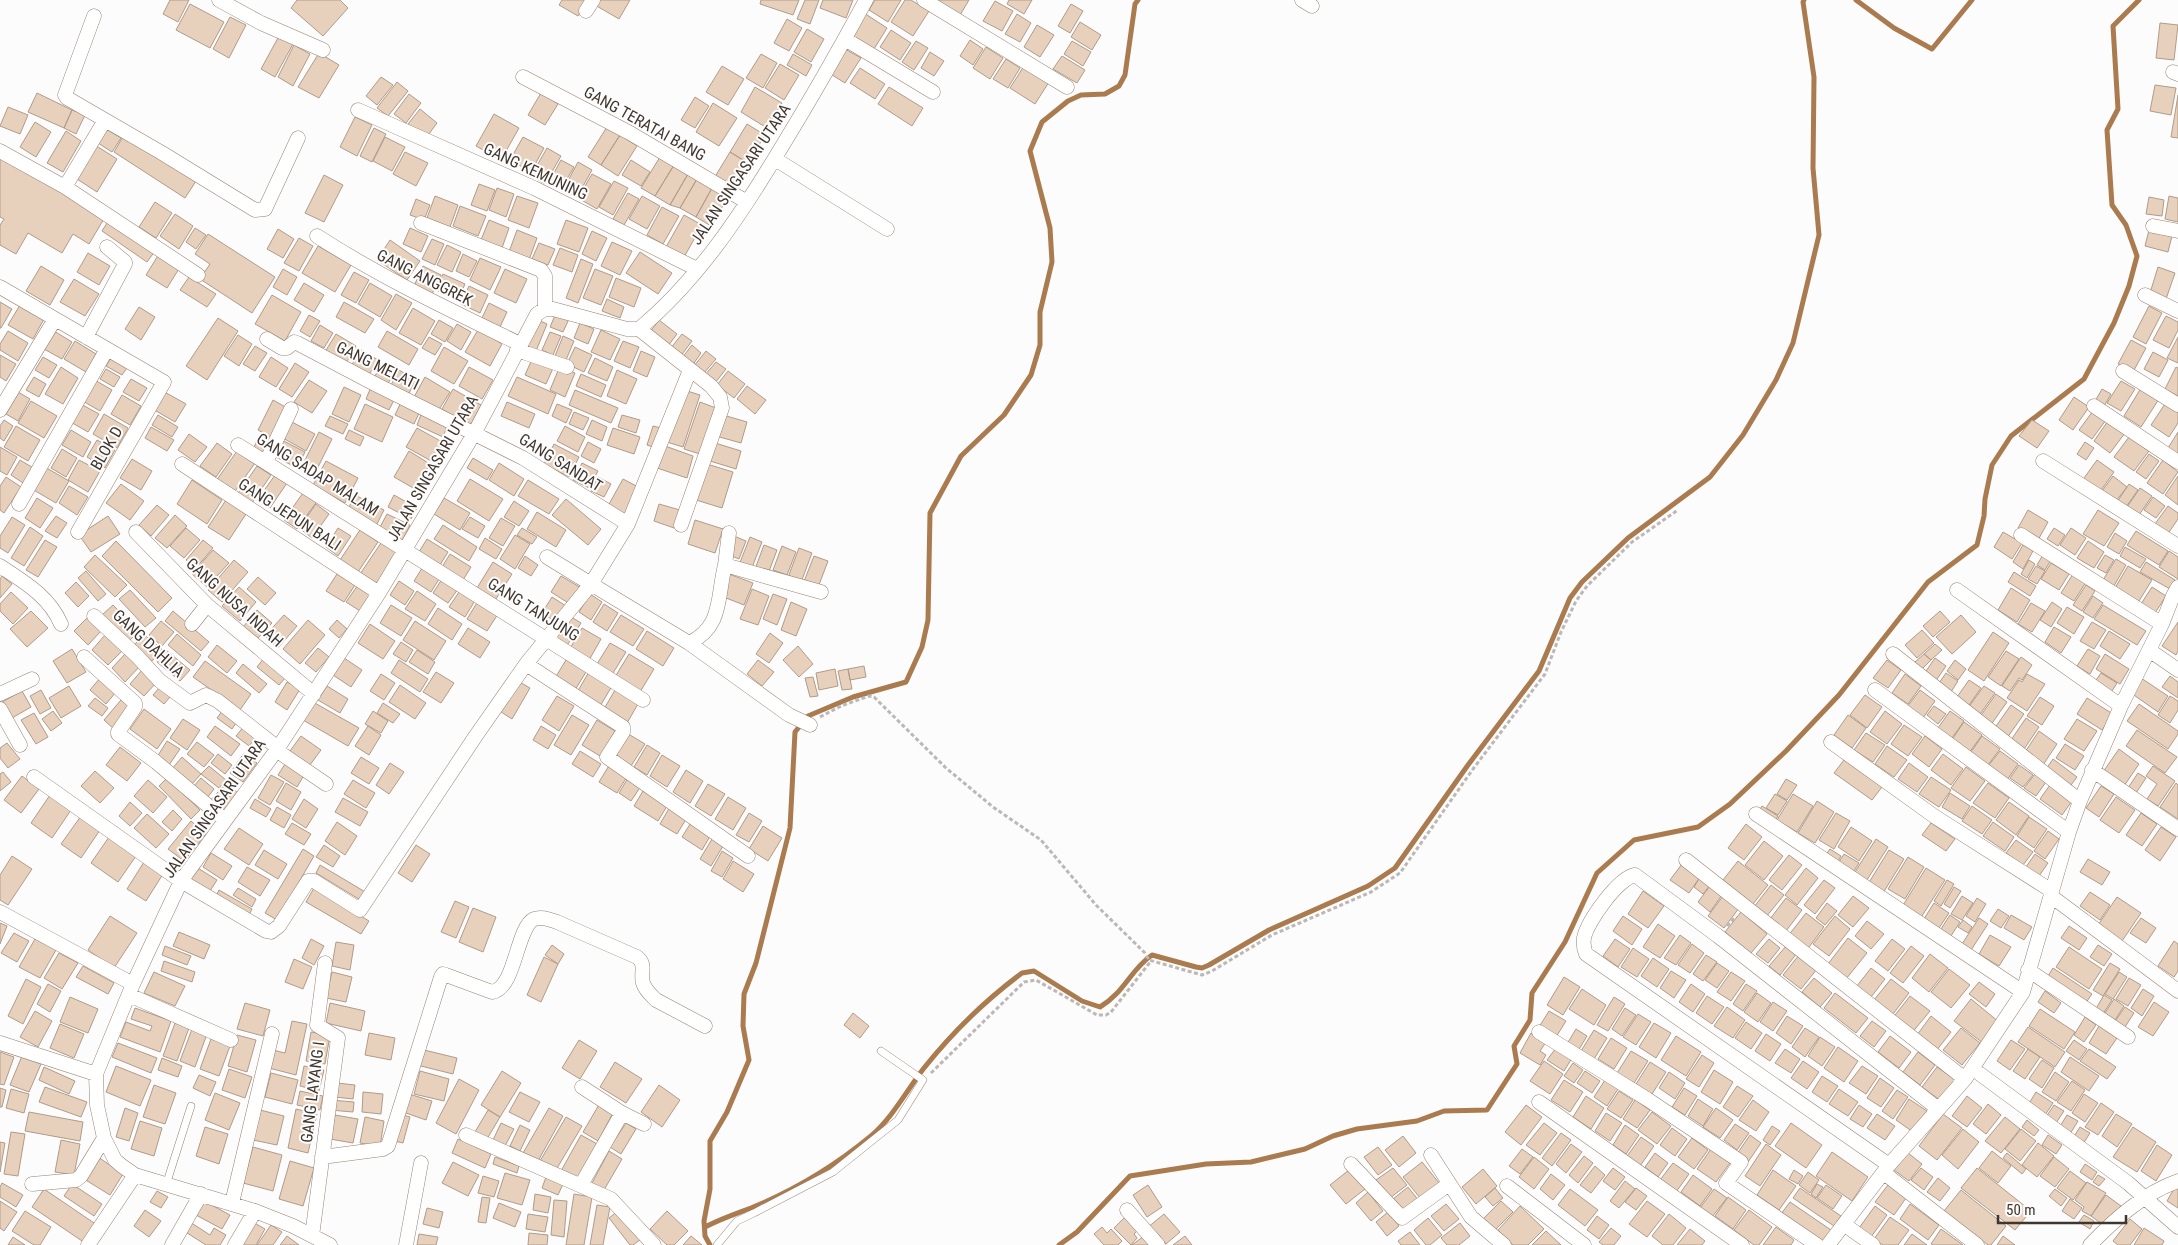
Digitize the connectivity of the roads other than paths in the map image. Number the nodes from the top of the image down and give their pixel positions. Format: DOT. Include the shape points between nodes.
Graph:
graph roads {
  1 [pos="219,0"];
  2 [pos="866,0"];
  3 [pos="924,0"];
  4 [pos="94,16"];
  5 [pos="845,39"];
  6 [pos="323,50"];
  7 [pos="524,77"];
  8 [pos="1068,87"];
  9 [pos="933,92"];
  10 [pos="358,110"];
  11 [pos="105,120"];
  12 [pos="298,138"];
  13 [pos="0,151"];
  14 [pos="774,159"];
  15 [pos="65,188"];
  16 [pos="747,202"];
  17 [pos="421,223"];
  18 [pos="2153,226"];
  19 [pos="887,229"];
  20 [pos="2178,231"];
  21 [pos="317,236"];
  22 [pos="107,247"];
  23 [pos="697,269"];
  24 [pos="198,274"];
  25 [pos="0,287"];
  26 [pos="2145,295"];
  27 [pos="545,309"];
  28 [pos="2178,311"];
  29 [pos="55,319"];
  30 [pos="639,329"];
  31 [pos="86,337"];
  32 [pos="268,339"];
  33 [pos="518,347"];
  34 [pos="107,349"];
  35 [pos="567,367"];
  36 [pos="690,370"];
  37 [pos="2122,371"];
  38 [pos="2178,405"];
  39 [pos="2094,406"];
  40 [pos="291,409"];
  41 [pos="0,410"];
  42 [pos="475,432"];
  43 [pos="238,445"];
  44 [pos="2043,461"];
  45 [pos="266,462"];
  46 [pos="2178,462"];
  47 [pos="182,464"];
  48 [pos="19,504"];
  49 [pos="628,524"];
  50 [pos="680,525"];
  51 [pos="78,532"];
  52 [pos="136,532"];
  53 [pos="729,533"];
  54 [pos="2021,535"];
  55 [pos="2178,546"];
  56 [pos="405,549"];
  57 [pos="547,557"];
  58 [pos="0,566"];
  59 [pos="725,566"];
  60 [pos="592,584"];
  61 [pos="1957,590"];
  62 [pos="821,592"];
  63 [pos="379,593"];
  64 [pos="2176,594"];
  65 [pos="207,605"];
  66 [pos="94,616"];
  67 [pos="61,624"];
  68 [pos="192,624"];
  69 [pos="2162,624"];
  70 [pos="547,638"];
  71 [pos="689,643"];
  72 [pos="2150,650"];
  73 [pos="1893,654"];
  74 [pos="84,657"];
  75 [pos="526,664"];
  76 [pos="2178,670"];
  77 [pos="32,679"];
  78 [pos="1876,690"];
  79 [pos="0,694"];
  80 [pos="314,694"];
  81 [pos="643,700"];
  82 [pos="2121,706"];
  83 [pos="0,709"];
  84 [pos="810,724"];
  85 [pos="1831,742"];
  86 [pos="20,745"];
  87 [pos="277,749"];
  88 [pos="2092,770"];
  89 [pos="34,777"];
  90 [pos="326,784"];
  91 [pos="2080,801"];
  92 [pos="1756,814"];
  93 [pos="225,820"];
  94 [pos="2178,829"];
  95 [pos="2069,832"];
  96 [pos="748,856"];
  97 [pos="1686,860"];
  98 [pos="181,881"];
  99 [pos="2051,893"];
  100 [pos="0,912"];
  101 [pos="325,963"];
  102 [pos="2028,970"];
  103 [pos="131,989"];
  104 [pos="2178,991"];
  105 [pos="2024,992"];
  106 [pos="704,1026"];
  107 [pos="1539,1032"];
  108 [pos="272,1034"];
  109 [pos="2128,1037"];
  110 [pos="231,1040"];
  111 [pos="0,1044"];
  112 [pos="881,1050"];
  113 [pos="96,1074"];
  114 [pos="1980,1074"];
  115 [pos="1965,1079"];
  116 [pos="582,1087"];
  117 [pos="1539,1102"];
  118 [pos="191,1106"];
  119 [pos="1937,1108"];
  120 [pos="622,1113"];
  121 [pos="644,1124"];
  122 [pos="466,1135"];
  123 [pos="104,1138"];
  124 [pos="1431,1155"];
  125 [pos="322,1157"];
  126 [pos="421,1163"];
  127 [pos="1351,1164"];
  128 [pos="1886,1169"];
  129 [pos="135,1175"];
  130 [pos="2178,1181"];
  131 [pos="32,1184"];
  132 [pos="1449,1184"];
  133 [pos="166,1185"];
  134 [pos="581,1185"];
  135 [pos="1508,1186"];
  136 [pos="201,1194"];
  137 [pos="2146,1198"];
  138 [pos="232,1203"];
  139 [pos="1127,1210"];
  140 [pos="255,1211"];
  141 [pos="1846,1225"];
  142 [pos="2178,1227"];
  143 [pos="312,1236"];
  144 [pos="88,1245"];
  145 [pos="172,1245"];
  146 [pos="235,1245"];
  147 [pos="330,1245"];
  148 [pos="406,1245"];
  149 [pos="654,1245"];
  150 [pos="717,1245"];
  151 [pos="1158,1245"];
  152 [pos="1504,1245"];
  153 [pos="1584,1245"];
  154 [pos="1742,1245"];
  155 [pos="1818,1245"];
  156 [pos="1828,1245"];
  157 [pos="1873,1245"];
  158 [pos="1977,1245"];
  159 [pos="2090,1245"];
  1 -- 6 [label="street" via="261,23"];
  2 -- 5 [label="street, JALAN SINGASARI UTARA"];
  3 -- 8 [label="street"];
  4 -- 11 [label="street" via="65,95"];
  5 -- 9 [label="street"];
  5 -- 14 [label="street, JALAN SINGASARI UTARA"];
  7 -- 16 [label="street, GANG TERATAI BANG" via="630,133"];
  10 -- 23 [label="street, GANG KEMUNING" via="534,188"];
  11 -- 12 [label="street" via="259,211 264,209"];
  11 -- 15 [label="street"];
  13 -- 15 [label="street"];
  14 -- 16 [label="street, JALAN SINGASARI UTARA"];
  14 -- 19 [label="street"];
  15 -- 24 [label="street"];
  16 -- 23 [label="street, JALAN SINGASARI UTARA"];
  17 -- 27 [label="street" via="541,270 545,276"];
  18 -- 20 [label="street"];
  21 -- 33 [label="street, GANG ANGGREK" via="365,267"];
  22 -- 31 [label="street" via="125,264"];
  23 -- 30 [label="street, JALAN SINGASARI UTARA"];
  25 -- 29 [label="street"];
  26 -- 28 [label="street"];
  27 -- 30 [label="street" via="621,328"];
  27 -- 33 [label="street, JALAN SINGASARI UTARA" via="536,314"];
  29 -- 31 [label="street"];
  29 -- 41 [label="street"];
  30 -- 36 [label="street"];
  31 -- 34 [label="street"];
  32 -- 42 [label="street, GANG MELATI" via="282,348 297,343"];
  33 -- 35 [label="street, GANG ANGGREK"];
  33 -- 42 [label="street, JALAN SINGASARI UTARA"];
  34 -- 48 [label="street"];
  34 -- 51 [label="street, BLOK D" via="164,382"];
  36 -- 49 [label="street"];
  36 -- 50 [label="street" via="718,393 722,408"];
  37 -- 38 [label="street"];
  39 -- 46 [label="street"];
  40 -- 45 [label="street"];
  42 -- 49 [label="street, GANG SANDAT"];
  42 -- 56 [label="street, JALAN SINGASARI UTARA"];
  43 -- 45 [label="street, GANG SADAP MALAM"];
  44 -- 55 [label="street"];
  45 -- 56 [label="street, GANG SADAP MALAM"];
  47 -- 63 [label="street, GANG JEPUN BALI"];
  49 -- 60 [label="street"];
  52 -- 65 [label="street, GANG NUSA INDAH"];
  53 -- 59 [label="street"];
  54 -- 69 [label="street"];
  56 -- 63 [label="street, JALAN SINGASARI UTARA"];
  56 -- 70 [label="street, GANG TANJUNG"];
  57 -- 60 [label="street"];
  58 -- 67 [label="street" via="45,599"];
  59 -- 62 [label="street"];
  59 -- 71 [label="street" via="713,622 702,637"];
  60 -- 70 [label="street"];
  60 -- 71 [label="street"];
  61 -- 82 [label="street"];
  63 -- 80 [label="street, JALAN SINGASARI UTARA"];
  64 -- 69 [label="street"];
  65 -- 68 [label="street"];
  65 -- 80 [label="street, GANG NUSA INDAH"];
  66 -- 87 [label="street, GANG DAHLIA" via="160,681 190,703 206,694"];
  69 -- 72 [label="street"];
  70 -- 75 [label="street"];
  70 -- 81 [label="street, GANG TANJUNG"];
  71 -- 84 [label="street" via="789,715"];
  72 -- 76 [label="street"];
  72 -- 82 [label="street"];
  73 -- 91 [label="street"];
  74 -- 93 [label="street" via="135,703 118,734"];
  75 -- 96 [label="street" via="623,727 607,757"];
  75 -- 98 [label="street" via="360,910 308,880 279,926 271,932"];
  77 -- 79 [label="street"];
  78 -- 95 [label="street"];
  80 -- 87 [label="street, JALAN SINGASARI UTARA"];
  82 -- 88 [label="street"];
  83 -- 86 [label="street"];
  85 -- 99 [label="street" via="1934,816"];
  87 -- 90 [label="street"];
  87 -- 93 [label="street, JALAN SINGASARI UTARA"];
  88 -- 91 [label="street"];
  88 -- 94 [label="street"];
  89 -- 98 [label="street"];
  91 -- 95 [label="street"];
  92 -- 105 [label="street"];
  93 -- 98 [label="street, JALAN SINGASARI UTARA"];
  95 -- 99 [label="street"];
  97 -- 115 [label="street"];
  98 -- 103 [label="street, JALAN SINGASARI UTARA"];
  99 -- 102 [label="street"];
  99 -- 104 [label="street"];
  100 -- 103 [label="street"];
  101 -- 125 [label="street, GANG LAYANG I" via="317,1025 338,1038"];
  102 -- 105 [label="street"];
  102 -- 109 [label="street"];
  103 -- 110 [label="street"];
  103 -- 113 [label="street, JALAN SINGASARI UTARA"];
  105 -- 115 [label="street"];
  106 -- 125 [label="street" via="650,995 643,982 643,965 637,957 557,922 537,918 529,924 499,990 492,992 443,974 441,977 388,1146"];
  107 -- 155 [label="street" via="1647,1098 1740,1162 1726,1183"];
  108 -- 138 [label="street"];
  111 -- 113 [label="street"];
  112 -- 150 [label="lane" via="922,1079 898,1120 833,1172 741,1218"];
  113 -- 123 [label="street" via="97,1105"];
  114 -- 137 [label="street"];
  115 -- 119 [label="street"];
  116 -- 120 [label="street"];
  117 -- 154 [label="street"];
  118 -- 133 [label="lane"];
  119 -- 128 [label="street"];
  119 -- 128 [label="street" via="1635,875 1624,881 1596,912 1584,940 1586,954"];
  120 -- 121 [label="street"];
  120 -- 134 [label="street"];
  122 -- 134 [label="street"];
  123 -- 129 [label="street" via="115,1160"];
  123 -- 131 [label="street" via="76,1180"];
  124 -- 132 [label="street"];
  125 -- 143 [label="street, GANG LAYANG I"];
  126 -- 148 [label="street"];
  127 -- 132 [label="street" via="1402,1218"];
  128 -- 141 [label="street"];
  128 -- 158 [label="street"];
  129 -- 133 [label="street"];
  129 -- 144 [label="street"];
  130 -- 137 [label="street"];
  132 -- 152 [label="street" via="1471,1217"];
  133 -- 136 [label="street"];
  134 -- 149 [label="street" via="612,1199"];
  135 -- 153 [label="street"];
  136 -- 138 [label="street"];
  136 -- 145 [label="street"];
  137 -- 142 [label="street"];
  137 -- 159 [label="street" via="2113,1221"];
  138 -- 140 [label="street"];
  139 -- 151 [label="street"];
  140 -- 143 [label="street"];
  140 -- 146 [label="street"];
  141 -- 156 [label="street"];
  141 -- 157 [label="street"];
  143 -- 147 [label="street"];
}
